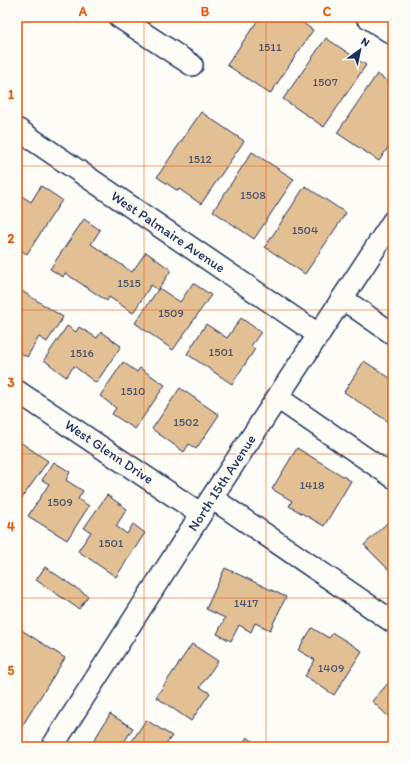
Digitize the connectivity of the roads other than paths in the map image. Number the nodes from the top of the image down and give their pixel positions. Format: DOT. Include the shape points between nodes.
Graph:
graph roads {
  1 [pos="119,17"];
  2 [pos="367,17"];
  3 [pos="393,34"];
  4 [pos="192,65"];
  5 [pos="17,129"];
  6 [pos="393,221"];
  7 [pos="342,299"];
  8 [pos="393,334"];
  9 [pos="319,335"];
  10 [pos="17,391"];
  11 [pos="278,398"];
  12 [pos="393,477"];
  13 [pos="206,506"];
  14 [pos="393,622"];
  15 [pos="52,747"];
  1 -- 4 [label="street"];
  2 -- 3 [label="street"];
  5 -- 9 [label="street, West Palmaire Avenue"];
  6 -- 7 [label="street, North 15th Avenue"];
  7 -- 8 [label="street"];
  7 -- 9 [label="street, North 15th Avenue"];
  9 -- 11 [label="street, North 15th Avenue"];
  10 -- 13 [label="street, West Glenn Drive"];
  11 -- 12 [label="street"];
  11 -- 13 [label="street, North 15th Avenue"];
  13 -- 14 [label="street, West Glenn Drive"];
  13 -- 15 [label="street, North 15th Avenue"];
}
